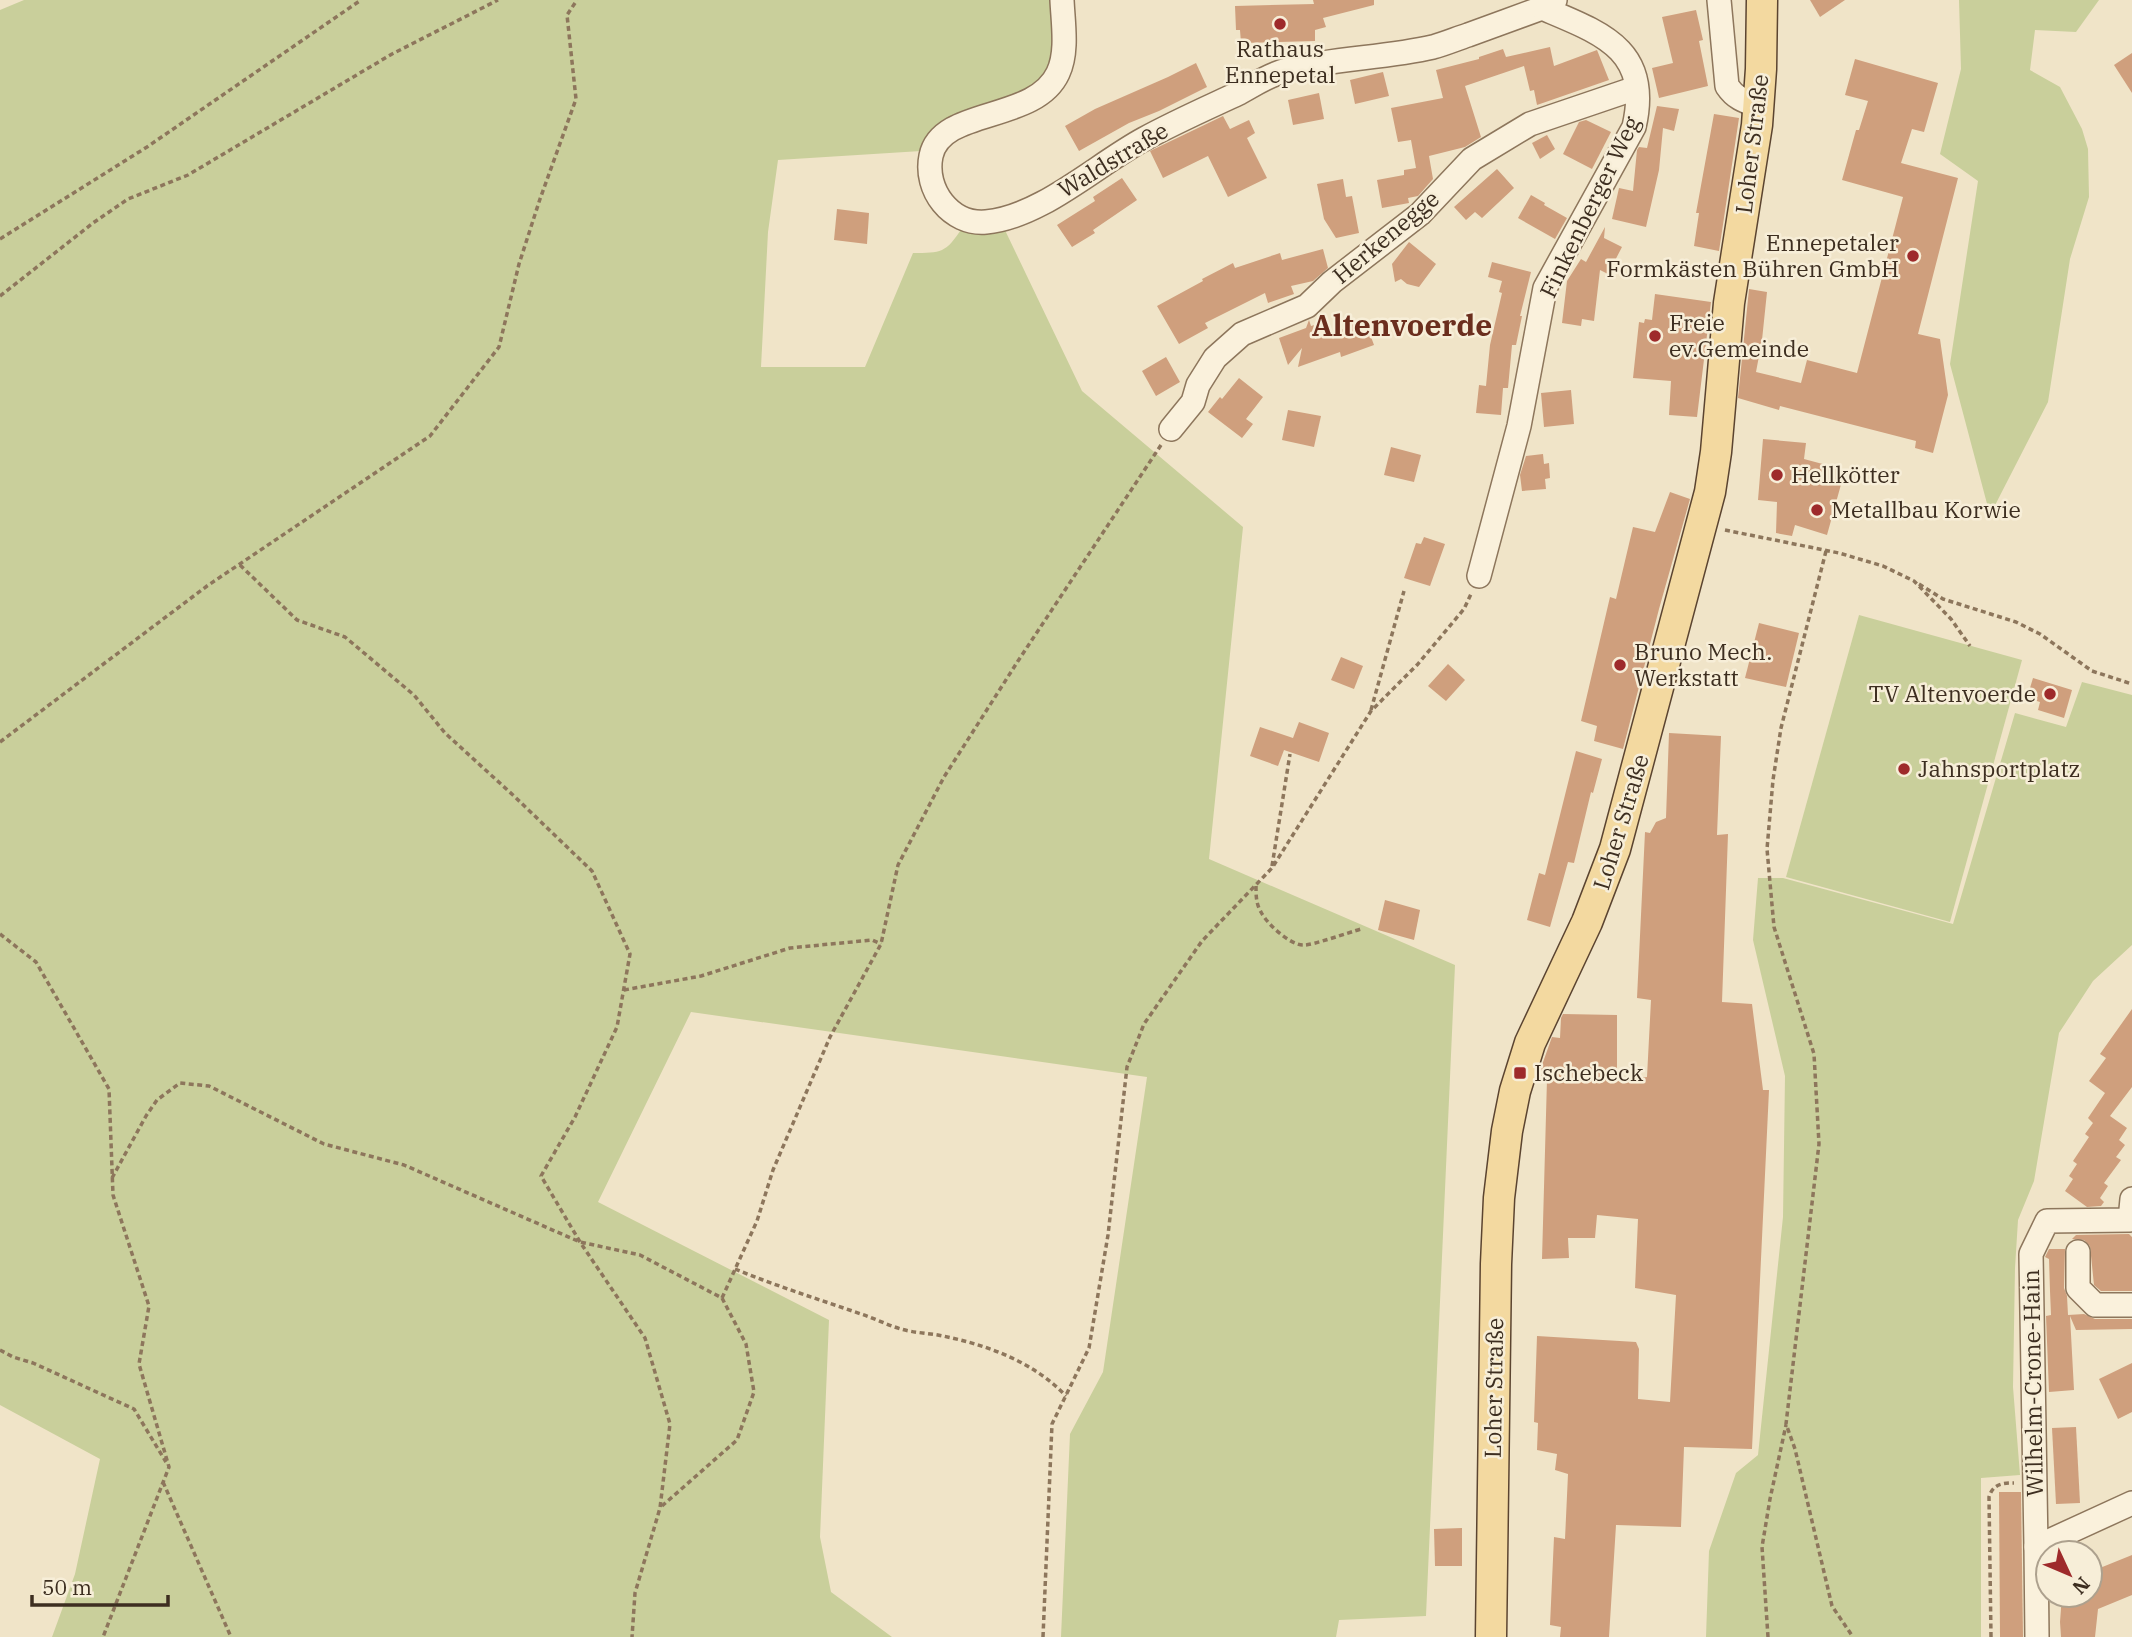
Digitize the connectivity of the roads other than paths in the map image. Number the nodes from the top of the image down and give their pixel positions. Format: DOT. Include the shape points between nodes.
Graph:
graph roads {
  1 [pos="1062,0"];
  2 [pos="1719,0"];
  3 [pos="1762,0"];
  4 [pos="1549,4"];
  5 [pos="1636,88"];
  6 [pos="1758,106"];
  7 [pos="1171,429"];
  8 [pos="1479,576"];
  9 [pos="2131,1213"];
  10 [pos="2078,1252"];
  11 [pos="2132,1305"];
  12 [pos="2132,1503"];
  13 [pos="2036,1539"];
  14 [pos="2055,1539"];
  15 [pos="2037,1609"];
  16 [pos="1491,1637"];
  17 [pos="2037,1637"];
  1 -- 4 [label="street, Waldstraße" via="1063,57 1050,85 1015,108 951,128 938,140 931,156 933,189 953,214 963,219 985,222 1036,207 1144,139 1285,70 1433,47"];
  2 -- 6 [label="street" via="1727,86 1740,99"];
  3 -- 6 [label="main road, Loher Straße"];
  4 -- 5 [label="street, Finkenberger Weg" via="1611,41 1633,69"];
  5 -- 7 [label="street, Herkenegge" via="1530,124 1472,159 1420,214 1307,306 1242,334 1215,358 1193,402"];
  5 -- 8 [label="street, Finkenberger Weg" via="1634,127 1545,288 1520,426"];
  6 -- 16 [label="main road, Loher Straße" via="1729,303 1716,452 1702,525 1615,849 1587,922 1530,1043 1507,1131 1496,1264"];
  9 -- 13 [label="street, Wilhelm-Crone-Hain" via="2047,1221 2031,1254"];
  10 -- 11 [label="street" via="2078,1288 2095,1305"];
  12 -- 14 [label="street"];
  15 -- 17 [label="street, Wilhelm-Crone-Hain"];
}
